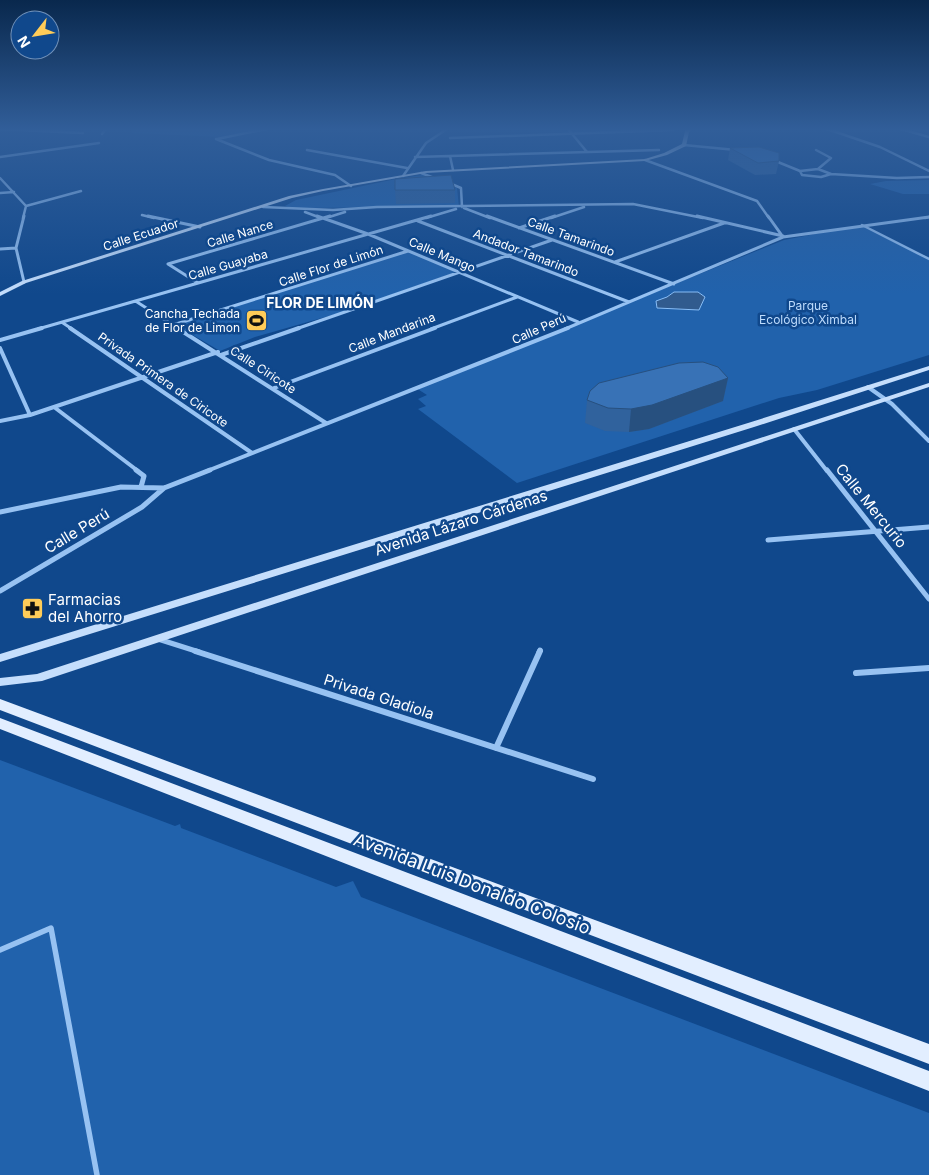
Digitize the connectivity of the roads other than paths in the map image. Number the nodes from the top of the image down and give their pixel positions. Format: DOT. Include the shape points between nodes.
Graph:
graph roads {
  1 [pos="6,184"];
  2 [pos="348,184"];
  3 [pos="362,184"];
  4 [pos="451,184"];
  5 [pos="712,184"];
  6 [pos="351,186"];
  7 [pos="81,191"];
  8 [pos="14,192"];
  9 [pos="0,193"];
  10 [pos="590,205"];
  11 [pos="26,206"];
  12 [pos="263,207"];
  13 [pos="462,207"];
  14 [pos="297,210"];
  15 [pos="351,210"];
  16 [pos="142,215"];
  17 [pos="929,217"];
  18 [pos="324,218"];
  19 [pos="417,220"];
  20 [pos="724,222"];
  21 [pos="862,225"];
  22 [pos="200,227"];
  23 [pos="518,228"];
  24 [pos="368,234"];
  25 [pos="783,237"];
  26 [pos="552,240"];
  27 [pos="16,248"];
  28 [pos="0,249"];
  29 [pos="408,251"];
  30 [pos="507,255"];
  31 [pos="929,259"];
  32 [pos="614,262"];
  33 [pos="459,272"];
  34 [pos="24,282"];
  35 [pos="198,283"];
  36 [pos="674,284"];
  37 [pos="0,294"];
  38 [pos="517,296"];
  39 [pos="137,302"];
  40 [pos="630,303"];
  41 [pos="578,322"];
  42 [pos="64,323"];
  43 [pos="173,325"];
  44 [pos="0,340"];
  45 [pos="0,348"];
  46 [pos="220,354"];
  47 [pos="929,368"];
  48 [pos="141,378"];
  49 [pos="929,385"];
  50 [pos="274,388"];
  51 [pos="868,388"];
  52 [pos="885,400"];
  53 [pos="54,407"];
  54 [pos="30,415"];
  55 [pos="0,421"];
  56 [pos="326,423"];
  57 [pos="751,425"];
  58 [pos="794,429"];
  59 [pos="771,437"];
  60 [pos="929,441"];
  61 [pos="252,453"];
  62 [pos="141,487"];
  63 [pos="164,488"];
  64 [pos="0,512"];
  65 [pos="929,527"];
  66 [pos="876,531"];
  67 [pos="768,540"];
  68 [pos="0,592"];
  69 [pos="929,599"];
  70 [pos="157,639"];
  71 [pos="540,650"];
  72 [pos="0,658"];
  73 [pos="929,668"];
  74 [pos="856,673"];
  75 [pos="0,682"];
  76 [pos="0,704"];
  77 [pos="0,723"];
  78 [pos="496,748"];
  79 [pos="592,779"];
  80 [pos="0,950"];
  81 [pos="929,1054"];
  82 [pos="929,1081"];
  83 [pos="98,1175"];
  1 -- 8 [label="street"];
  2 -- 6 [label="street"];
  3 -- 6 [label="main road, Calle Ecuador"];
  4 -- 13 [label="street" via="462,188"];
  5 -- 25 [label="street" via="757,200"];
  6 -- 12 [label="main road, Calle Ecuador" via="291,197"];
  7 -- 11 [label="street"];
  8 -- 9 [label="street"];
  8 -- 11 [label="street"];
  10 -- 13 [label="street"];
  10 -- 20 [label="street" via="633,204"];
  10 -- 23 [label="street"];
  11 -- 27 [label="street"];
  12 -- 14 [label="street"];
  12 -- 22 [label="main road, Calle Ecuador"];
  13 -- 15 [label="street"];
  13 -- 19 [label="street, Calle Guayaba"];
  13 -- 23 [label="street, Calle Tamarindo"];
  14 -- 15 [label="street"];
  14 -- 18 [label="street, Calle Mango"];
  15 -- 18 [label="street, Calle Nance"];
  16 -- 22 [label="street"];
  17 -- 21 [label="street, Calle Perú"];
  18 -- 24 [label="street, Calle Mango"];
  18 -- 35 [label="street, Calle Nance" via="168,264"];
  19 -- 24 [label="street, Calle Guayaba"];
  19 -- 30 [label="street, Andador Tamarindo"];
  20 -- 25 [label="street"];
  20 -- 32 [label="street"];
  21 -- 25 [label="street, Calle Perú"];
  21 -- 31 [label="lane"];
  22 -- 34 [label="main road, Calle Ecuador"];
  23 -- 26 [label="street, Calle Tamarindo"];
  24 -- 29 [label="street, Calle Mango"];
  24 -- 35 [label="street, Calle Guayaba"];
  25 -- 36 [label="street, Calle Perú"];
  26 -- 30 [label="street"];
  26 -- 32 [label="street, Calle Tamarindo"];
  27 -- 28 [label="street"];
  27 -- 34 [label="street"];
  29 -- 33 [label="street, Calle Mango"];
  29 -- 43 [label="street, Calle Flor de Limón"];
  30 -- 33 [label="street"];
  30 -- 40 [label="street, Andador Tamarindo"];
  32 -- 36 [label="street, Calle Tamarindo"];
  33 -- 38 [label="street, Calle Mango"];
  33 -- 46 [label="street"];
  34 -- 37 [label="main road, Calle Ecuador"];
  35 -- 39 [label="street, Calle Guayaba"];
  36 -- 40 [label="street, Calle Perú"];
  38 -- 41 [label="street, Calle Mango"];
  38 -- 50 [label="street, Calle Mandarina"];
  39 -- 42 [label="street, Calle Guayaba"];
  39 -- 43 [label="street, Calle Ciricote"];
  40 -- 41 [label="street, Calle Perú"];
  41 -- 56 [label="street, Calle Perú" via="509,353"];
  42 -- 44 [label="street, Calle Guayaba"];
  42 -- 48 [label="street, Privada Primera de Ciricote"];
  43 -- 46 [label="street, Calle Ciricote"];
  45 -- 54 [label="street"];
  46 -- 48 [label="street"];
  46 -- 50 [label="street, Calle Ciricote"];
  47 -- 51 [label="main road, Avenida Lázaro Cárdenas"];
  48 -- 53 [label="street"];
  48 -- 61 [label="street, Privada Primera de Ciricote"];
  49 -- 52 [label="main road, Avenida Lázaro Cárdenas"];
  50 -- 56 [label="street, Calle Ciricote"];
  51 -- 52 [label="street"];
  51 -- 57 [label="main road, Avenida Lázaro Cárdenas"];
  52 -- 58 [label="main road, Avenida Lázaro Cárdenas"];
  52 -- 60 [label="street"];
  53 -- 54 [label="street"];
  53 -- 62 [label="street" via="144,476"];
  54 -- 55 [label="street"];
  56 -- 61 [label="street, Calle Perú"];
  57 -- 59 [label="main road"];
  57 -- 72 [label="main road, Avenida Lázaro Cárdenas"];
  58 -- 59 [label="main road, Avenida Lázaro Cárdenas"];
  58 -- 66 [label="street, Calle Mercurio"];
  59 -- 70 [label="main road, Avenida Lázaro Cárdenas"];
  61 -- 63 [label="street, Calle Perú"];
  62 -- 63 [label="street, Calle Perú"];
  62 -- 64 [label="street, Calle Perú" via="121,487"];
  63 -- 68 [label="street, Calle Perú" via="142,507"];
  65 -- 66 [label="street"];
  66 -- 67 [label="street"];
  66 -- 69 [label="street, Calle Mercurio"];
  70 -- 75 [label="main road, Avenida Lázaro Cárdenas" via="38,678"];
  70 -- 78 [label="street, Privada Gladiola"];
  71 -- 78 [label="street"];
  73 -- 74 [label="street"];
  76 -- 81 [label="main road"];
  77 -- 82 [label="main road, Avenida Luis Donaldo Colosio"];
  78 -- 79 [label="street, Privada Gladiola"];
  80 -- 83 [label="lane" via="52,928"];
}
